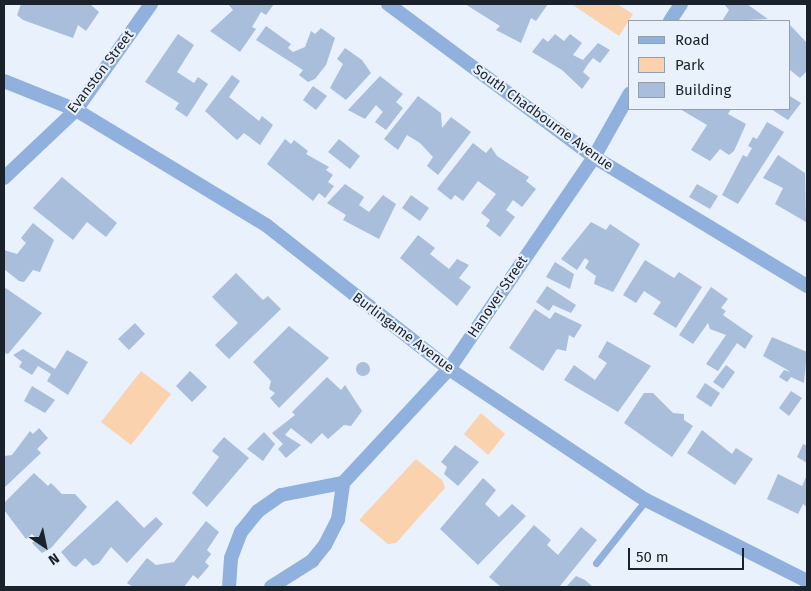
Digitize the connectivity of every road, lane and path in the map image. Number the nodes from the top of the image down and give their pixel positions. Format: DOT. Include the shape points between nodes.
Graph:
graph roads {
  1 [pos="151,4"];
  2 [pos="388,4"];
  3 [pos="680,5"];
  4 [pos="671,20"];
  5 [pos="4,81"];
  6 [pos="628,97"];
  7 [pos="76,110"];
  8 [pos="594,157"];
  9 [pos="4,178"];
  10 [pos="807,286"];
  11 [pos="449,369"];
  12 [pos="343,483"];
  13 [pos="646,500"];
  14 [pos="596,562"];
  15 [pos="807,581"];
  16 [pos="229,587"];
  17 [pos="271,587"];
  1 -- 7 [label="street, Evanston Street"];
  2 -- 8 [label="street, South Chadbourne Avenue"];
  3 -- 4 [label="street"];
  5 -- 7 [label="street, Burlingame Avenue"];
  6 -- 8 [label="street, Hanover Street"];
  7 -- 9 [label="street, Evanston Street"];
  7 -- 11 [label="street, Burlingame Avenue" via="266,225"];
  8 -- 10 [label="street, South Chadbourne Avenue"];
  8 -- 11 [label="street, Hanover Street"];
  11 -- 12 [label="street, Hanover Street"];
  11 -- 13 [label="street, Burlingame Avenue"];
  12 -- 16 [label="street" via="281,495 258,511 241,532 231,558"];
  12 -- 17 [label="street" via="338,520 325,545 312,562"];
  13 -- 14 [label="lane"];
  13 -- 15 [label="street, Burlingame Avenue"];
}
